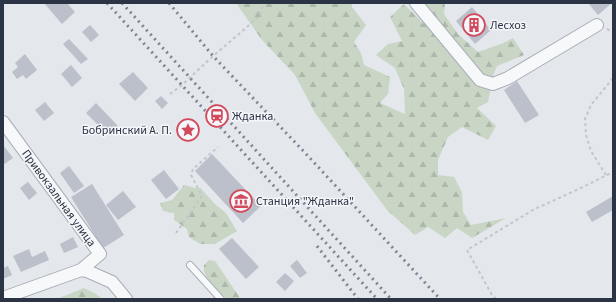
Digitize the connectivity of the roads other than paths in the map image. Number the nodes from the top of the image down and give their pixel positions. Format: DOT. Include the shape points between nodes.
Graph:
graph roads {
  1 [pos="416,3"];
  2 [pos="597,25"];
  3 [pos="3,122"];
  4 [pos="190,265"];
  5 [pos="81,270"];
  6 [pos="3,298"];
  7 [pos="220,298"];
  8 [pos="126,299"];
  1 -- 2 [label="street" via="480,80 493,84 508,78"];
  3 -- 5 [label="street, Привокзальная улица" via="100,254"];
  4 -- 7 [label="lane"];
  5 -- 6 [label="street"];
  5 -- 8 [label="street" via="112,282"];
}
